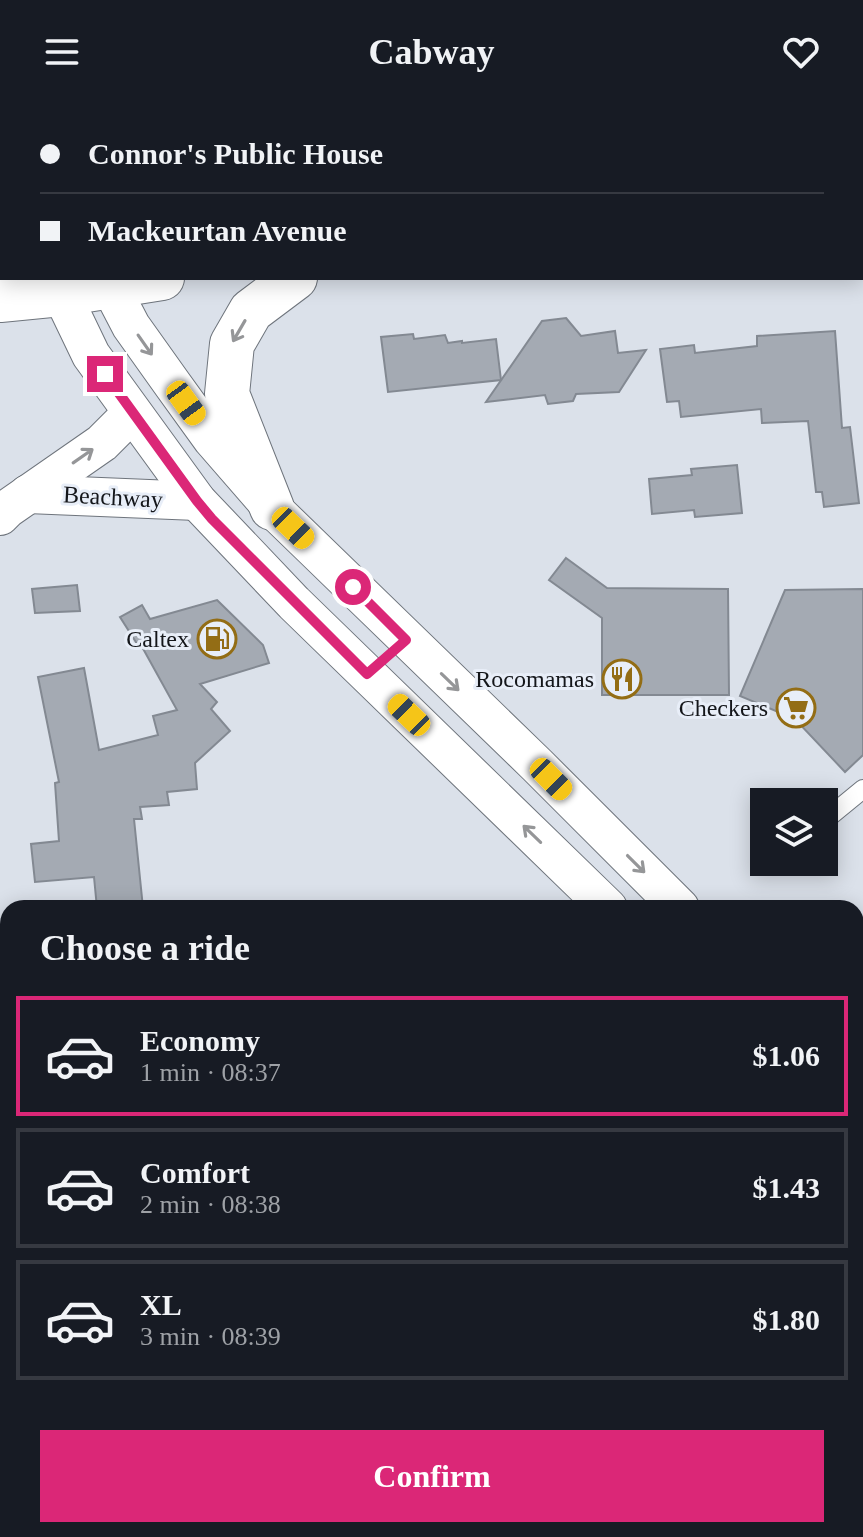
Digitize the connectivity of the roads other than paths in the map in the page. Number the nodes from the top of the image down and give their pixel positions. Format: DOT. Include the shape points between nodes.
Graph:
graph roads {
  1 [pos="135,280"];
  2 [pos="292,280"];
  3 [pos="108,282"];
  4 [pos="57,286"];
  5 [pos="0,300"];
  6 [pos="132,413"];
  7 [pos="197,501"];
  8 [pos="14,505"];
  9 [pos="272,508"];
  10 [pos="406,640"];
  11 [pos="367,674"];
  12 [pos="863,789"];
  13 [pos="838,810"];
  14 [pos="600,900"];
  15 [pos="672,900"];
  1 -- 3 [label="street"];
  2 -- 9 [label="street, one-way" via="251,311 232,344 227,394"];
  3 -- 4 [label="street"];
  3 -- 9 [label="street, one-way" via="131,326 212,439"];
  4 -- 5 [label="street"];
  4 -- 6 [label="street" via="91,355"];
  6 -- 7 [label="street"];
  8 -- 6 [label="street, Beachway, one-way" via="102,443"];
  7 -- 8 [label="street, Beachway"];
  7 -- 11 [label="street"];
  9 -- 10 [label="street"];
  10 -- 11 [label="street"];
  10 -- 15 [label="street, one-way"];
  14 -- 11 [label="street, one-way"];
  12 -- 13 [label="lane"];
}
